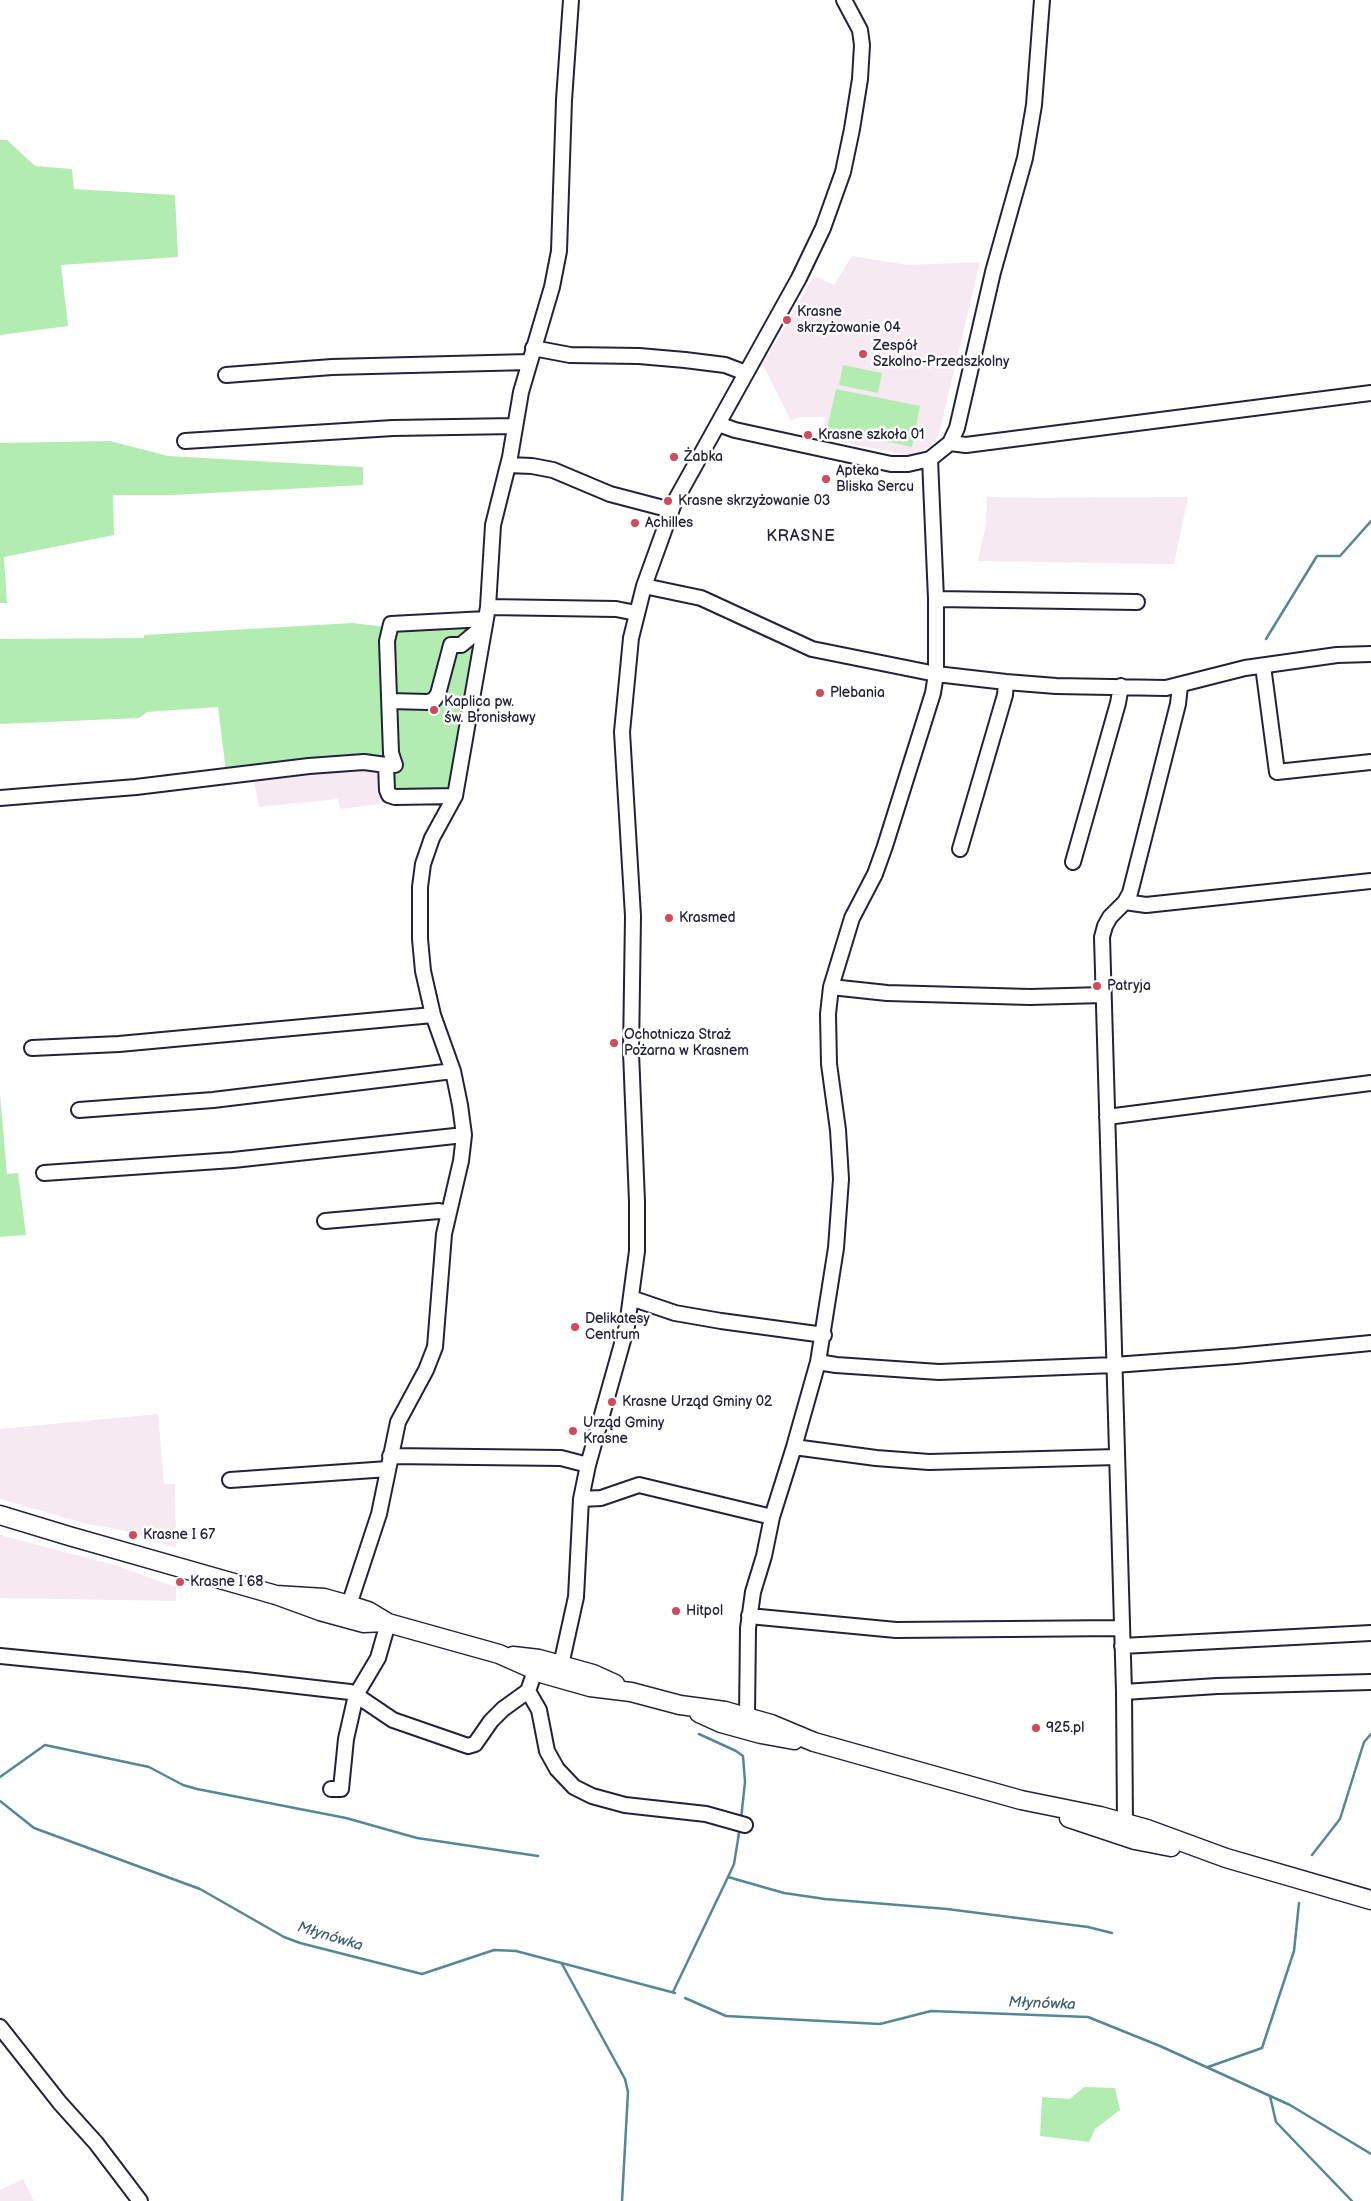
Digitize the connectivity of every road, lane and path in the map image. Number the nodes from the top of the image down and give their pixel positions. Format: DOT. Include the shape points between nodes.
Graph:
graph roads {
  1 [pos="571,0"];
  2 [pos="844,0"];
  3 [pos="1042,0"];
  4 [pos="533,348"];
  5 [pos="528,362"];
  6 [pos="746,373"];
  7 [pos="226,375"];
  8 [pos="1371,393"];
  9 [pos="718,424"];
  10 [pos="515,426"];
  11 [pos="186,441"];
  12 [pos="950,443"];
  13 [pos="930,459"];
  14 [pos="508,465"];
  15 [pos="671,510"];
  16 [pos="644,586"];
  17 [pos="936,599"];
  18 [pos="1136,602"];
  19 [pos="636,613"];
  20 [pos="486,617"];
  21 [pos="1371,654"];
  22 [pos="1263,666"];
  23 [pos="936,674"];
  24 [pos="1006,682"];
  25 [pos="1121,686"];
  26 [pos="1180,686"];
  27 [pos="390,702"];
  28 [pos="1371,762"];
  29 [pos="386,765"];
  30 [pos="455,796"];
  31 [pos="0,798"];
  32 [pos="960,849"];
  33 [pos="1073,862"];
  34 [pos="1371,881"];
  35 [pos="1125,902"];
  36 [pos="831,987"];
  37 [pos="1103,995"];
  38 [pos="433,1015"];
  39 [pos="32,1048"];
  40 [pos="453,1071"];
  41 [pos="1371,1083"];
  42 [pos="79,1110"];
  43 [pos="1107,1117"];
  44 [pos="464,1135"];
  45 [pos="44,1173"];
  46 [pos="448,1213"];
  47 [pos="325,1221"];
  48 [pos="631,1298"];
  49 [pos="824,1335"];
  50 [pos="1371,1344"];
  51 [pos="818,1362"];
  52 [pos="1114,1365"];
  53 [pos="794,1447"];
  54 [pos="1117,1457"];
  55 [pos="389,1463"];
  56 [pos="588,1464"];
  57 [pos="230,1480"];
  58 [pos="581,1499"];
  59 [pos="0,1515"];
  60 [pos="772,1517"];
  61 [pos="0,1519"];
  62 [pos="24,1523"];
  63 [pos="276,1595"];
  64 [pos="349,1605"];
  65 [pos="324,1612"];
  66 [pos="749,1616"];
  67 [pos="359,1622"];
  68 [pos="387,1622"];
  69 [pos="1121,1628"];
  70 [pos="1371,1633"];
  71 [pos="1122,1646"];
  72 [pos="499,1654"];
  73 [pos="0,1656"];
  74 [pos="561,1665"];
  75 [pos="540,1672"];
  76 [pos="574,1682"];
  77 [pos="1371,1682"];
  78 [pos="528,1691"];
  79 [pos="631,1692"];
  80 [pos="1124,1692"];
  81 [pos="356,1695"];
  82 [pos="680,1705"];
  83 [pos="747,1717"];
  84 [pos="721,1723"];
  85 [pos="761,1734"];
  86 [pos="814,1742"];
  87 [pos="331,1789"];
  88 [pos="1021,1800"];
  89 [pos="1125,1823"];
  90 [pos="745,1824"];
  91 [pos="1104,1830"];
  92 [pos="1135,1840"];
  93 [pos="1226,1858"];
  94 [pos="1371,1900"];
  95 [pos="0,2027"];
  96 [pos="140,2201"];
  1 -- 4 [label="street" via="559,251 552,287"];
  2 -- 6 [label="street" via="860,30 862,45 860,79 842,172 823,228"];
  3 -- 12 [label="street" via="1034,105 1026,158 993,272 957,428"];
  4 -- 5 [label="street"];
  4 -- 6 [label="street" via="570,355 685,360 725,365"];
  5 -- 7 [label="street" via="332,367"];
  5 -- 10 [label="street"];
  6 -- 9 [label="street"];
  8 -- 12 [label="street" via="966,445"];
  9 -- 13 [label="street" via="891,464"];
  9 -- 15 [label="street"];
  10 -- 11 [label="street" via="393,428"];
  10 -- 14 [label="street"];
  12 -- 13 [label="street"];
  13 -- 17 [label="street"];
  14 -- 15 [label="street" via="553,470 610,494"];
  14 -- 20 [label="street" via="493,526"];
  15 -- 16 [label="street"];
  16 -- 19 [label="street"];
  16 -- 23 [label="street" via="701,598 812,649"];
  17 -- 18 [label="street"];
  17 -- 23 [label="street"];
  19 -- 20 [label="street" via="616,609"];
  19 -- 48 [label="street" via="622,732 633,916 631,1052 637,1230"];
  20 -- 27 [label="street" via="461,645 450,645 434,700"];
  20 -- 27 [label="street" via="391,624 387,641"];
  20 -- 30 [label="street"];
  21 -- 22 [label="street" via="1337,655"];
  22 -- 26 [label="street"];
  22 -- 28 [label="street" via="1277,772"];
  23 -- 24 [label="street"];
  23 -- 36 [label="street" via="886,846 852,918"];
  24 -- 25 [label="street"];
  24 -- 32 [label="street"];
  25 -- 26 [label="street"];
  25 -- 33 [label="street"];
  26 -- 35 [label="street" via="1178,704"];
  27 -- 29 [label="street" via="391,753 395,765"];
  29 -- 30 [label="street" via="389,795"];
  29 -- 31 [label="street" via="364,762 324,764 136,787"];
  30 -- 38 [label="street" via="432,838 423,864 420,887 423,971"];
  34 -- 35 [label="street" via="1146,905"];
  35 -- 37 [label="street" via="1104,926"];
  36 -- 37 [label="street" via="887,993"];
  36 -- 49 [label="street" via="828,1064 838,1130 841,1179 836,1248"];
  37 -- 43 [label="street"];
  38 -- 39 [label="street" via="119,1044"];
  38 -- 40 [label="street"];
  40 -- 42 [label="street" via="213,1100"];
  40 -- 44 [label="street"];
  41 -- 43 [label="street"];
  43 -- 52 [label="street"];
  44 -- 45 [label="street" via="233,1160"];
  44 -- 46 [label="street"];
  46 -- 47 [label="street" via="439,1211"];
  46 -- 55 [label="street" via="435,1347 398,1422"];
  48 -- 49 [label="street" via="675,1313"];
  48 -- 56 [label="street"];
  49 -- 51 [label="street"];
  50 -- 52 [label="street"];
  51 -- 52 [label="street" via="939,1372"];
  51 -- 53 [label="street"];
  52 -- 54 [label="street"];
  53 -- 54 [label="street" via="929,1462"];
  53 -- 60 [label="street"];
  54 -- 69 [label="street"];
  55 -- 56 [label="street" via="561,1458"];
  55 -- 57 [label="street"];
  55 -- 64 [label="street" via="376,1525"];
  56 -- 58 [label="street"];
  58 -- 60 [label="street" via="601,1498 639,1485"];
  58 -- 74 [label="street" via="576,1597"];
  59 -- 62 [label="main road"];
  60 -- 66 [label="street"];
  61 -- 62 [label="main road"];
  62 -- 63 [label="main road"];
  63 -- 64 [label="main road" via="324,1598"];
  63 -- 65 [label="main road"];
  64 -- 65 [label="street"];
  64 -- 67 [label="street"];
  64 -- 68 [label="main road"];
  65 -- 67 [label="main road"];
  66 -- 69 [label="street" via="896,1630"];
  66 -- 83 [label="street"];
  67 -- 68 [label="main road"];
  68 -- 72 [label="main road"];
  68 -- 81 [label="street" via="378,1658"];
  69 -- 71 [label="street"];
  70 -- 71 [label="street"];
  71 -- 80 [label="street"];
  72 -- 74 [label="main road"];
  72 -- 75 [label="main road"];
  73 -- 81 [label="street" via="246,1680"];
  74 -- 75 [label="street"];
  74 -- 76 [label="street"];
  74 -- 79 [label="main road" via="593,1674"];
  75 -- 76 [label="main road"];
  75 -- 78 [label="street"];
  76 -- 79 [label="main road"];
  77 -- 80 [label="street"];
  78 -- 81 [label="street" via="503,1709 475,1744 468,1746 393,1720"];
  78 -- 90 [label="street" via="539,1710 547,1751 557,1769 574,1787 625,1805 706,1814"];
  79 -- 82 [label="main road"];
  80 -- 89 [label="street"];
  81 -- 87 [label="street" via="346,1739 341,1789"];
  82 -- 83 [label="main road"];
  82 -- 84 [label="main road"];
  83 -- 84 [label="street" via="733,1723"];
  83 -- 85 [label="street"];
  83 -- 86 [label="main road"];
  84 -- 85 [label="main road"];
  85 -- 86 [label="main road"];
  86 -- 88 [label="main road"];
  88 -- 89 [label="main road"];
  88 -- 91 [label="main road"];
  89 -- 91 [label="street" via="1112,1830"];
  89 -- 92 [label="street"];
  89 -- 93 [label="main road"];
  91 -- 92 [label="main road"];
  92 -- 93 [label="main road"];
  93 -- 94 [label="main road"];
  95 -- 96 [label="street"];
}
